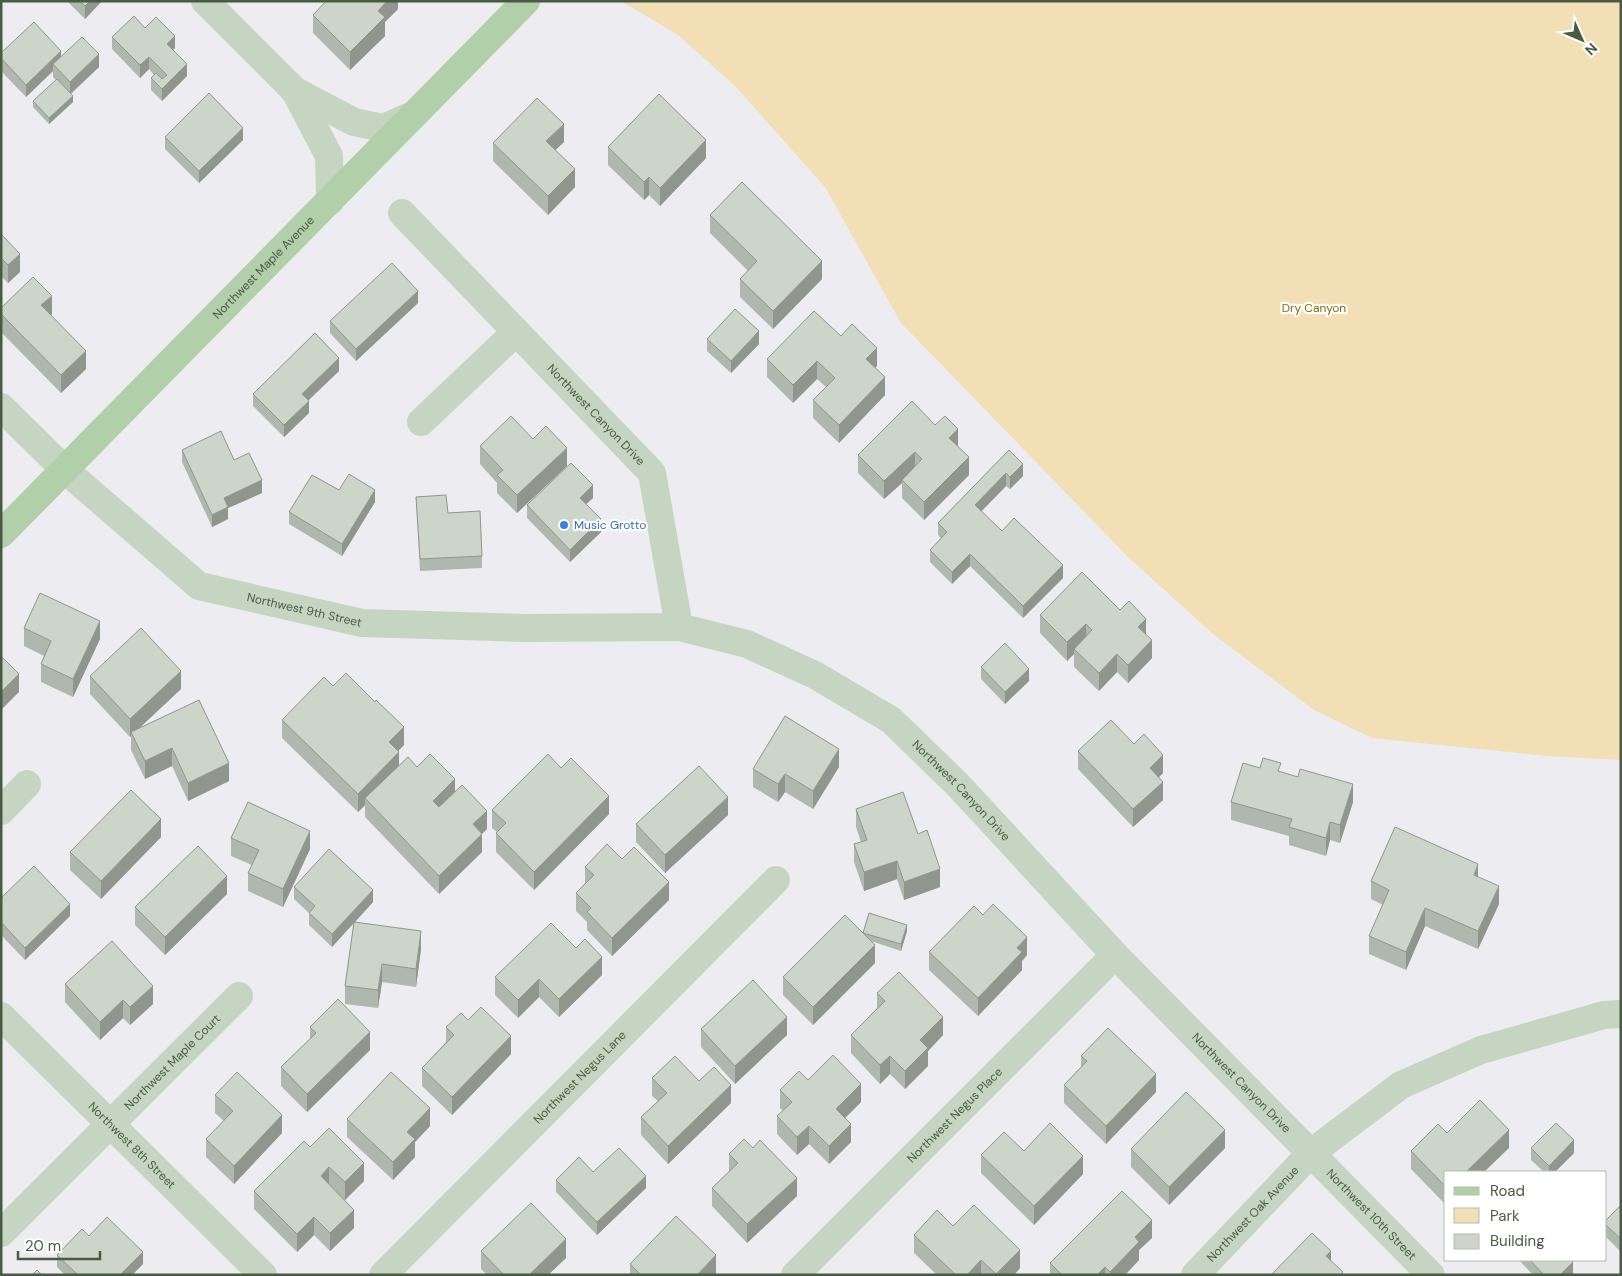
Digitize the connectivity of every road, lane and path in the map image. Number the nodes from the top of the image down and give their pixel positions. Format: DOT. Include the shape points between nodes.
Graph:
graph roads {
  1 [pos="526,1"];
  2 [pos="213,4"];
  3 [pos="295,91"];
  4 [pos="415,114"];
  5 [pos="330,201"];
  6 [pos="402,213"];
  7 [pos="516,332"];
  8 [pos="1,407"];
  9 [pos="421,422"];
  10 [pos="65,470"];
  11 [pos="1,534"];
  12 [pos="679,627"];
  13 [pos="27,784"];
  14 [pos="1,811"];
  15 [pos="776,880"];
  16 [pos="1115,955"];
  17 [pos="239,996"];
  18 [pos="1621,1014"];
  19 [pos="1,1016"];
  20 [pos="111,1125"];
  21 [pos="1311,1153"];
  22 [pos="1,1233"];
  23 [pos="263,1275"];
  24 [pos="382,1275"];
  25 [pos="795,1275"];
  26 [pos="1195,1275"];
  27 [pos="1431,1275"];
  1 -- 4 [label="main road, Northwest Maple Avenue"];
  2 -- 3 [label="street"];
  3 -- 4 [label="street" via="354,122 383,128"];
  3 -- 5 [label="street" via="329,156"];
  4 -- 5 [label="main road, Northwest Maple Avenue"];
  5 -- 10 [label="main road, Northwest Maple Avenue"];
  6 -- 7 [label="street, Northwest Canyon Drive"];
  7 -- 9 [label="street"];
  7 -- 12 [label="street, Northwest Canyon Drive" via="652,473"];
  8 -- 10 [label="street, Northwest 9th Street"];
  10 -- 11 [label="main road, Northwest Maple Avenue"];
  10 -- 12 [label="street, Northwest 9th Street" via="198,586 362,623 526,628"];
  12 -- 16 [label="street, Northwest Canyon Drive" via="747,644 815,675 891,720 958,784"];
  13 -- 14 [label="street"];
  15 -- 24 [label="street, Northwest Negus Lane"];
  16 -- 21 [label="street, Northwest Canyon Drive"];
  16 -- 25 [label="street, Northwest Negus Place"];
  17 -- 20 [label="street, Northwest Maple Court"];
  18 -- 21 [label="street" via="1604,1015 1481,1050 1401,1085"];
  19 -- 20 [label="street, Northwest 8th Street"];
  20 -- 22 [label="street, Northwest Maple Court"];
  20 -- 23 [label="street, Northwest 8th Street"];
  21 -- 26 [label="street, Northwest Oak Avenue"];
  21 -- 27 [label="street, Northwest 10th Street"];
}
